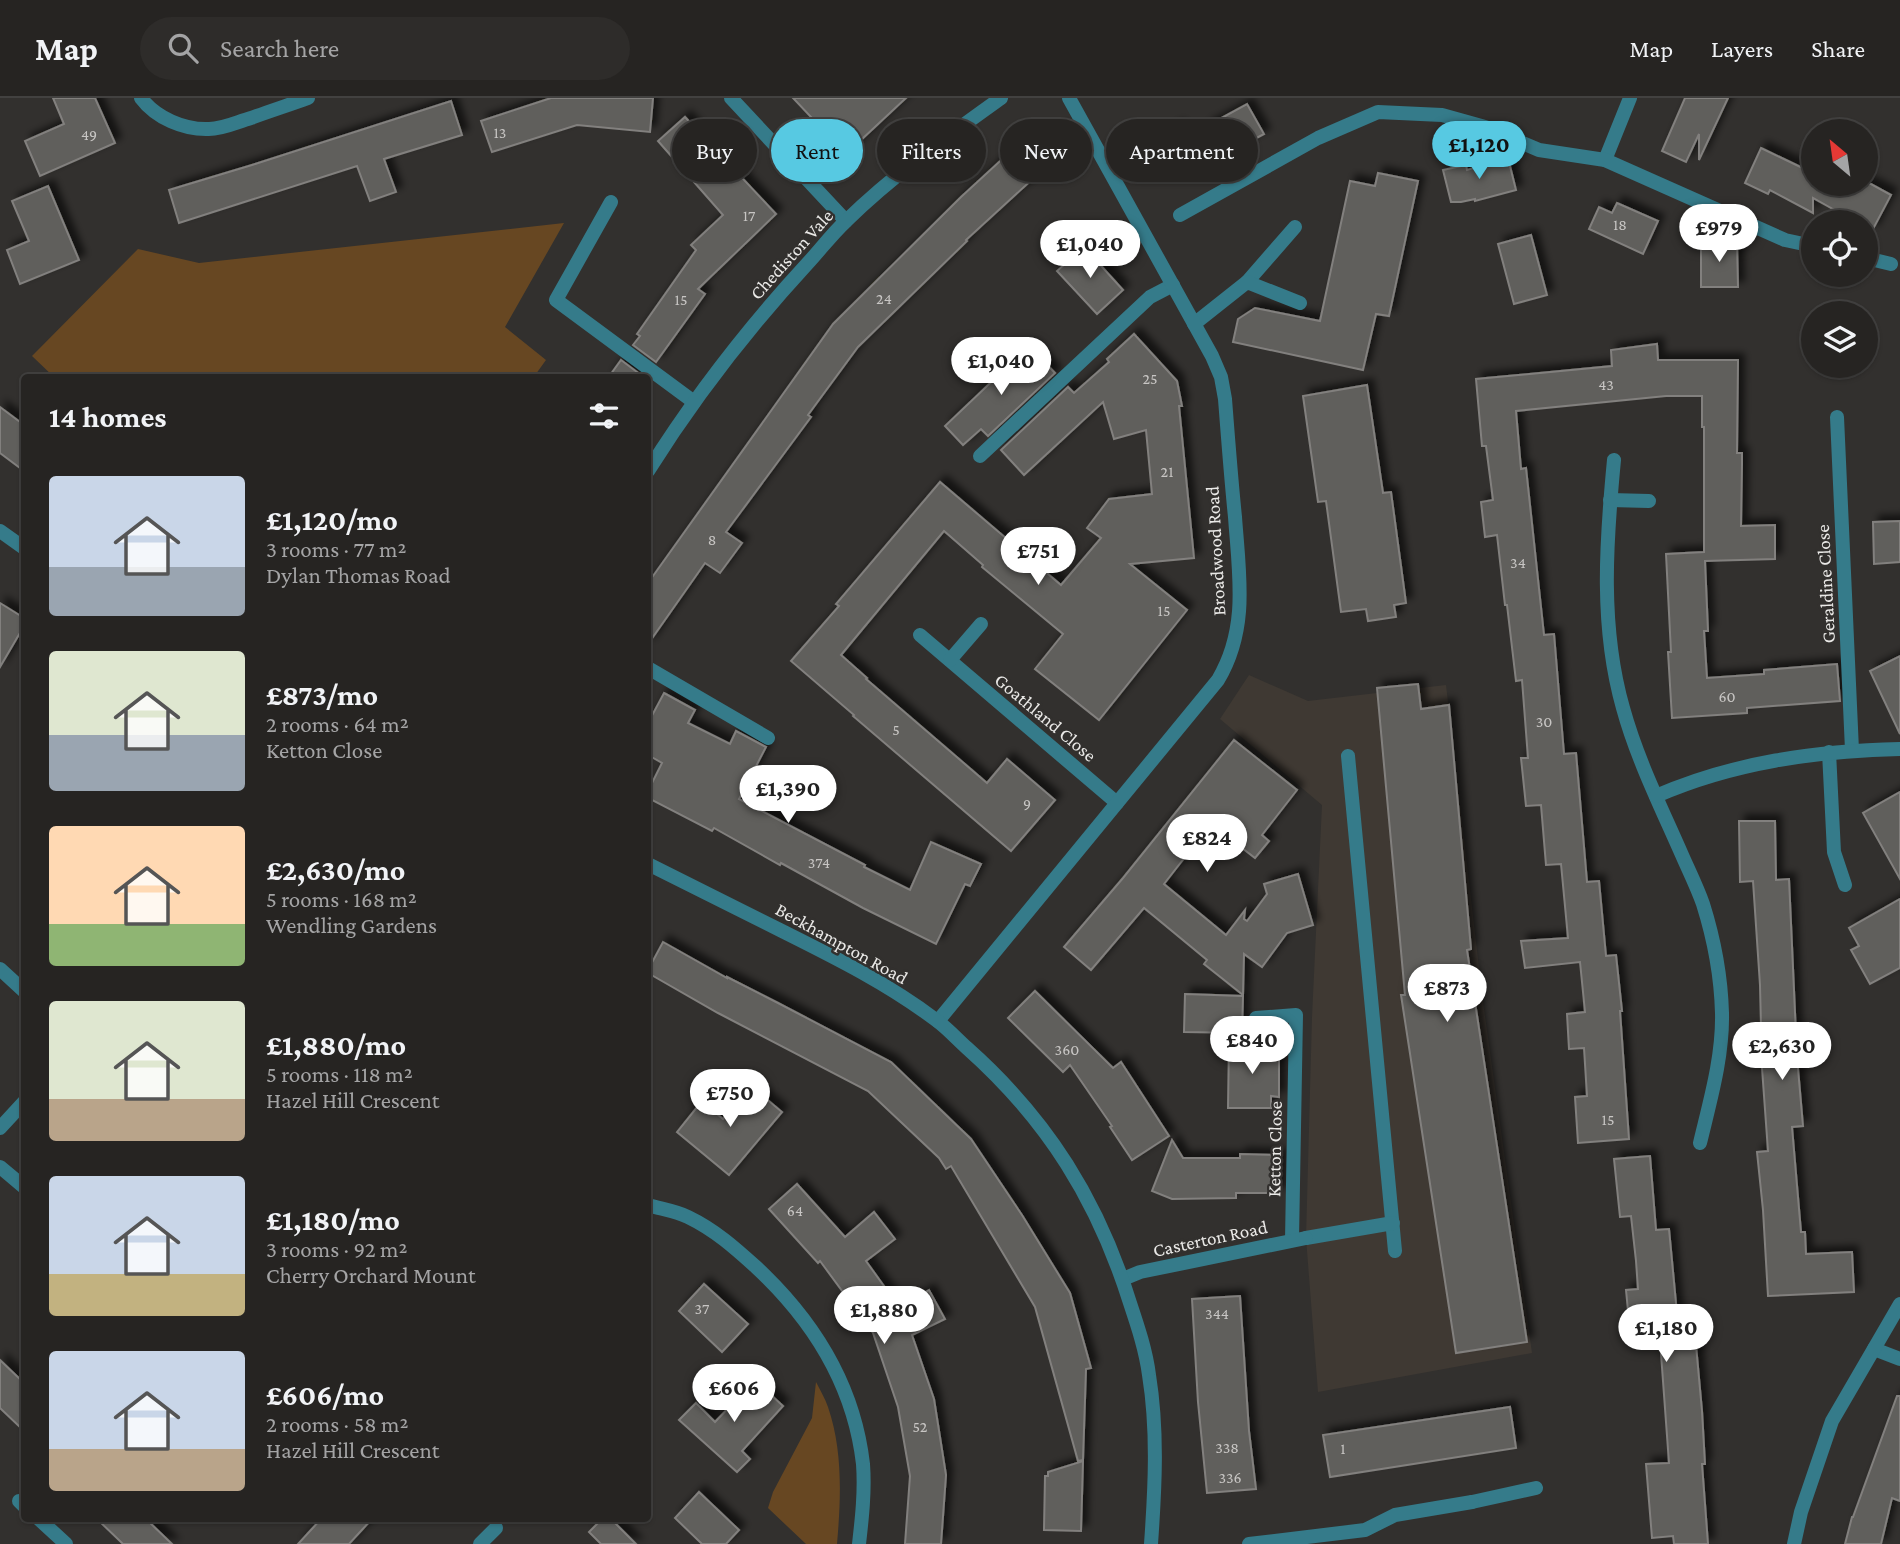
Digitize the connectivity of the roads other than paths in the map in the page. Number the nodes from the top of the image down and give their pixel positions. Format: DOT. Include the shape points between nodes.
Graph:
graph roads {
  1 [pos="141,98"];
  2 [pos="308,98"];
  3 [pos="731,98"];
  4 [pos="1001,98"];
  5 [pos="1069,98"];
  6 [pos="1630,98"];
  7 [pos="1378,105"];
  8 [pos="1605,160"];
  9 [pos="611,202"];
  10 [pos="1180,215"];
  11 [pos="846,221"];
  12 [pos="1295,227"];
  13 [pos="1801,243"];
  14 [pos="1878,261"];
  15 [pos="1891,264"];
  16 [pos="1247,282"];
  17 [pos="1173,285"];
  18 [pos="1300,303"];
  19 [pos="1194,324"];
  20 [pos="694,402"];
  21 [pos="1837,417"];
  22 [pos="980,456"];
  23 [pos="1614,460"];
  24 [pos="651,466"];
  25 [pos="1610,500"];
  26 [pos="1649,501"];
  27 [pos="0,531"];
  28 [pos="21,546"];
  29 [pos="981,624"];
  30 [pos="920,635"];
  31 [pos="950,660"];
  32 [pos="651,670"];
  33 [pos="768,738"];
  34 [pos="1900,749"];
  35 [pos="1852,750"];
  36 [pos="1829,752"];
  37 [pos="1348,756"];
  38 [pos="1656,796"];
  39 [pos="1117,803"];
  40 [pos="651,866"];
  41 [pos="1845,885"];
  42 [pos="0,969"];
  43 [pos="21,988"];
  44 [pos="1256,1018"];
  45 [pos="938,1021"];
  46 [pos="21,1105"];
  47 [pos="0,1128"];
  48 [pos="1700,1143"];
  49 [pos="0,1167"];
  50 [pos="21,1184"];
  51 [pos="651,1206"];
  52 [pos="1392,1223"];
  53 [pos="1299,1239"];
  54 [pos="1395,1251"];
  55 [pos="1123,1279"];
  56 [pos="1900,1304"];
  57 [pos="1874,1349"];
  58 [pos="1900,1359"];
  59 [pos="1536,1488"];
  60 [pos="42,1522"];
  61 [pos="496,1528"];
  62 [pos="66,1544"];
  63 [pos="480,1544"];
  64 [pos="859,1544"];
  65 [pos="1151,1544"];
  66 [pos="1249,1544"];
  67 [pos="1794,1544"];
  1 -- 2 [label="street" via="175,123 210,129"];
  3 -- 11 [label="street"];
  4 -- 11 [label="street, Chediston Vale"];
  5 -- 17 [label="street, Broadwood Road"];
  6 -- 8 [label="street"];
  7 -- 8 [label="street" via="1485,127 1539,150"];
  7 -- 10 [label="street"];
  8 -- 13 [label="street"];
  9 -- 20 [label="street" via="556,300"];
  11 -- 20 [label="street, Chediston Vale" via="779,294"];
  12 -- 16 [label="street"];
  14 -- 15 [label="street"];
  16 -- 18 [label="street"];
  16 -- 19 [label="street"];
  17 -- 19 [label="street, Broadwood Road"];
  17 -- 22 [label="street" via="1150,297"];
  19 -- 39 [label="street, Broadwood Road" via="1221,377 1225,399 1240,588 1237,636 1218,680"];
  20 -- 24 [label="street, Chediston Vale"];
  21 -- 35 [label="street, Geraldine Close"];
  23 -- 25 [label="street"];
  25 -- 26 [label="street"];
  25 -- 38 [label="street" via="1606,595 1614,663 1629,729"];
  27 -- 28 [label="street"];
  29 -- 31 [label="street"];
  30 -- 31 [label="street, Goathland Close"];
  31 -- 39 [label="street, Goathland Close"];
  32 -- 33 [label="street"];
  34 -- 35 [label="street"];
  35 -- 36 [label="street"];
  36 -- 38 [label="street" via="1752,765"];
  36 -- 41 [label="street" via="1834,852"];
  37 -- 52 [label="street"];
  38 -- 48 [label="street" via="1702,901 1719,968 1722,1015 1717,1068"];
  39 -- 45 [label="street, Broadwood Road"];
  40 -- 45 [label="street, Beckhampton Road" via="868,974"];
  42 -- 43 [label="street"];
  44 -- 53 [label="street, Ketton Close" via="1296,1015"];
  45 -- 55 [label="street, Beckhampton Road" via="990,1069 1054,1145 1088,1201"];
  46 -- 47 [label="street"];
  49 -- 50 [label="street"];
  51 -- 64 [label="street" via="685,1216 728,1241 778,1287 825,1349 848,1398 857,1431 863,1466"];
  52 -- 53 [label="street, Casterton Road"];
  52 -- 54 [label="street"];
  53 -- 55 [label="street, Casterton Road"];
  55 -- 65 [label="street, Beckhampton Road" via="1149,1374 1155,1429"];
  56 -- 57 [label="street"];
  57 -- 58 [label="street"];
  57 -- 67 [label="street" via="1832,1422"];
  59 -- 66 [label="street" via="1395,1515 1365,1530"];
  60 -- 62 [label="street"];
  61 -- 63 [label="street"];
}
